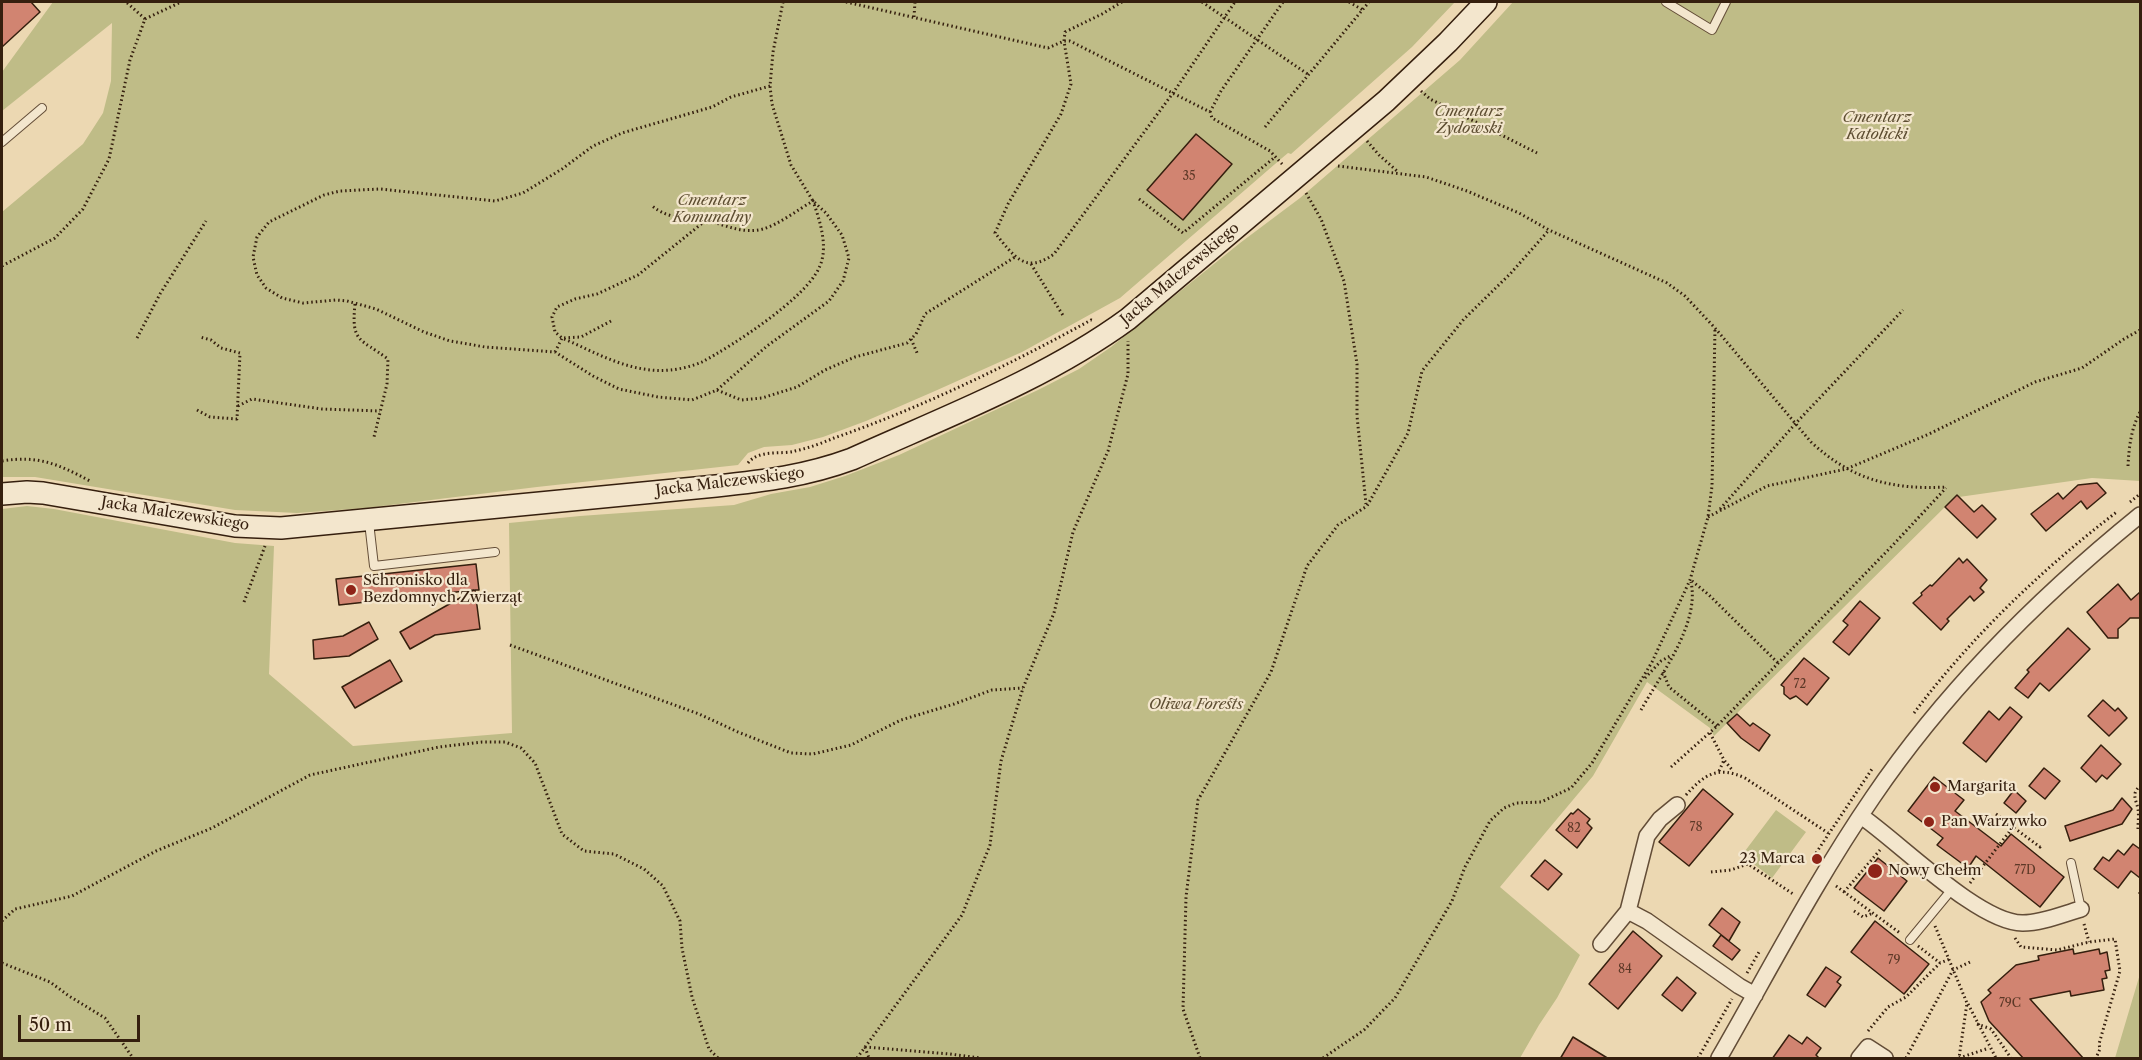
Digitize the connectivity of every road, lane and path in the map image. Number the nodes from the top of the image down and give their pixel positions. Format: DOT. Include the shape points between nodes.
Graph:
graph roads {
  1 [pos="126,2"];
  2 [pos="181,2"];
  3 [pos="783,2"];
  4 [pos="846,2"];
  5 [pos="915,2"];
  6 [pos="1122,2"];
  7 [pos="1202,2"];
  8 [pos="1235,2"];
  9 [pos="1283,2"];
  10 [pos="1349,2"];
  11 [pos="1369,2"];
  12 [pos="1486,2"];
  13 [pos="1666,2"];
  14 [pos="1726,2"];
  15 [pos="1364,10"];
  16 [pos="914,17"];
  17 [pos="1224,17"];
  18 [pos="145,19"];
  19 [pos="1257,39"];
  20 [pos="1064,41"];
  21 [pos="1309,75"];
  22 [pos="770,86"];
  23 [pos="1417,88"];
  24 [pos="1173,93"];
  25 [pos="42,108"];
  26 [pos="1210,112"];
  27 [pos="1265,127"];
  28 [pos="1364,137"];
  29 [pos="2,142"];
  30 [pos="1537,153"];
  31 [pos="1276,156"];
  32 [pos="1282,163"];
  33 [pos="1331,165"];
  34 [pos="1285,168"];
  35 [pos="1274,170"];
  36 [pos="1400,173"];
  37 [pos="1304,189"];
  38 [pos="1139,199"];
  39 [pos="813,201"];
  40 [pos="651,205"];
  41 [pos="707,220"];
  42 [pos="206,221"];
  43 [pos="1549,230"];
  44 [pos="1015,257"];
  45 [pos="1031,264"];
  46 [pos="2,266"];
  47 [pos="355,304"];
  48 [pos="1903,310"];
  49 [pos="1064,317"];
  50 [pos="1128,318"];
  51 [pos="611,321"];
  52 [pos="1100,324"];
  53 [pos="1715,328"];
  54 [pos="2140,330"];
  55 [pos="137,338"];
  56 [pos="200,338"];
  57 [pos="562,338"];
  58 [pos="911,339"];
  59 [pos="555,352"];
  60 [pos="918,355"];
  61 [pos="717,390"];
  62 [pos="238,406"];
  63 [pos="197,410"];
  64 [pos="380,411"];
  65 [pos="2140,412"];
  66 [pos="1796,423"];
  67 [pos="374,436"];
  68 [pos="2,461"];
  69 [pos="747,465"];
  70 [pos="2128,466"];
  71 [pos="1846,469"];
  72 [pos="98,486"];
  73 [pos="2,494"];
  74 [pos="1367,506"];
  75 [pos="1717,513"];
  76 [pos="2140,515"];
  77 [pos="1708,517"];
  78 [pos="369,521"];
  79 [pos="272,528"];
  80 [pos="495,552"];
  81 [pos="1690,580"];
  82 [pos="244,602"];
  83 [pos="510,645"];
  84 [pos="1672,655"];
  85 [pos="1778,663"];
  86 [pos="1663,672"];
  87 [pos="1640,683"];
  88 [pos="1023,688"];
  89 [pos="1641,710"];
  90 [pos="1717,726"];
  91 [pos="1710,733"];
  92 [pos="1724,760"];
  93 [pos="1671,767"];
  94 [pos="1719,771"];
  95 [pos="1735,773"];
  96 [pos="2140,786"];
  97 [pos="1677,806"];
  98 [pos="1996,814"];
  99 [pos="1860,816"];
  100 [pos="2013,826"];
  101 [pos="2138,829"];
  102 [pos="1828,833"];
  103 [pos="1874,843"];
  104 [pos="2042,844"];
  105 [pos="2071,863"];
  106 [pos="1711,872"];
  107 [pos="1835,886"];
  108 [pos="1957,891"];
  109 [pos="1844,892"];
  110 [pos="1793,894"];
  111 [pos="2081,909"];
  112 [pos="1628,911"];
  113 [pos="1854,911"];
  114 [pos="1873,913"];
  115 [pos="1931,915"];
  116 [pos="2002,920"];
  117 [pos="2,921"];
  118 [pos="1910,940"];
  119 [pos="1601,944"];
  120 [pos="1950,959"];
  121 [pos="1970,962"];
  122 [pos="2,963"];
  123 [pos="1940,963"];
  124 [pos="1953,970"];
  125 [pos="1755,995"];
  126 [pos="1967,1003"];
  127 [pos="1977,1024"];
  128 [pos="865,1047"];
  129 [pos="1989,1048"];
  130 [pos="1863,1053"];
  131 [pos="1959,1058"];
  132 [pos="132,1059"];
  133 [pos="718,1059"];
  134 [pos="857,1059"];
  135 [pos="869,1059"];
  136 [pos="980,1059"];
  137 [pos="1200,1059"];
  138 [pos="1323,1059"];
  139 [pos="1719,1059"];
  140 [pos="1885,1059"];
  141 [pos="1906,1059"];
  142 [pos="1996,1059"];
  143 [pos="2011,1059"];
  144 [pos="2096,1059"];
  1 -- 18 [label="path"];
  2 -- 18 [label="path"];
  3 -- 22 [label="path"];
  4 -- 16 [label="path"];
  5 -- 16 [label="path"];
  6 -- 20 [label="path" via="1065,32"];
  7 -- 17 [label="path"];
  8 -- 17 [label="path"];
  9 -- 19 [label="path"];
  10 -- 15 [label="path"];
  11 -- 15 [label="path"];
  12 -- 50 [label="main road, Jacka Malczewskiego" via="1386,101"];
  13 -- 14 [label="lane" via="1713,30"];
  15 -- 21 [label="path"];
  16 -- 20 [label="path" via="1048,48"];
  17 -- 19 [label="path"];
  17 -- 24 [label="path"];
  18 -- 46 [label="path" via="130,60 110,159 83,209 55,238"];
  19 -- 21 [label="path"];
  19 -- 26 [label="path"];
  20 -- 24 [label="path"];
  20 -- 44 [label="path" via="1071,84 1061,114 995,233"];
  21 -- 27 [label="path"];
  22 -- 39 [label="path" via="791,165"];
  22 -- 47 [label="path" via="622,133 593,146 523,192 495,201 380,189 340,191 269,222 257,237 253,257 257,275 266,288 282,298 303,303 336,300"];
  23 -- 30 [label="path" via="1430,99"];
  24 -- 26 [label="path"];
  24 -- 45 [label="path" via="1054,254"];
  25 -- 29 [label="lane"];
  26 -- 31 [label="path" via="1212,118"];
  28 -- 36 [label="path"];
  31 -- 32 [label="path"];
  31 -- 38 [label="path" via="1183,233"];
  32 -- 34 [label="path"];
  32 -- 35 [label="path"];
  33 -- 36 [label="path"];
  36 -- 43 [label="path" via="1467,191"];
  37 -- 74 [label="path" via="1321,219 1344,281 1357,364 1357,416"];
  39 -- 41 [label="path" via="765,229 743,231"];
  39 -- 57 [label="path" via="820,222 820,268 801,293 744,336 699,363 672,370 642,370"];
  39 -- 61 [label="path" via="842,235 849,258 843,281 829,301 767,346"];
  40 -- 41 [label="path" via="671,217"];
  41 -- 57 [label="path" via="638,275 558,307 552,317 555,332"];
  42 -- 55 [label="path"];
  43 -- 53 [label="path" via="1667,284 1685,296"];
  43 -- 74 [label="path" via="1464,319 1422,371 1408,433"];
  44 -- 45 [label="path"];
  44 -- 58 [label="path" via="925,314"];
  45 -- 49 [label="path"];
  47 -- 59 [label="path" via="450,341 484,348"];
  47 -- 64 [label="path" via="354,329 359,339 388,359"];
  48 -- 66 [label="path"];
  50 -- 78 [label="main road, Jacka Malczewskiego" via="1071,358 1041,373 822,470 773,480"];
  50 -- 88 [label="path" via="1128,374 1108,451 1073,532 1054,613"];
  51 -- 57 [label="path" via="581,337"];
  52 -- 69 [label="path" via="1091,320 1027,355 867,427 793,452 760,455"];
  53 -- 66 [label="path"];
  53 -- 77 [label="path"];
  54 -- 71 [label="path" via="2082,368 2035,382"];
  56 -- 62 [label="path" via="240,352"];
  57 -- 59 [label="path"];
  58 -- 60 [label="path"];
  58 -- 61 [label="path" via="855,357 797,387 762,398 741,400"];
  59 -- 61 [label="path" via="619,388 658,397 692,399"];
  62 -- 63 [label="path" via="237,419 210,417"];
  62 -- 64 [label="path" via="252,399 322,409"];
  64 -- 67 [label="path"];
  65 -- 70 [label="path" via="2129,447"];
  66 -- 71 [label="path" via="1824,454"];
  66 -- 75 [label="path"];
  68 -- 72 [label="path" via="42,460"];
  71 -- 75 [label="path" via="1767,486"];
  71 -- 85 [label="path" via="1893,486 1947,487"];
  73 -- 79 [label="main road, Jacka Malczewskiego" via="44,493 235,526"];
  74 -- 137 [label="path" via="1338,525 1307,566 1271,672 1198,800 1186,897 1183,1009"];
  75 -- 77 [label="path"];
  76 -- 99 [label="street" via="2050,592 1978,663 1919,734"];
  77 -- 81 [label="path"];
  78 -- 79 [label="main road, Jacka Malczewskiego"];
  78 -- 80 [label="lane" via="374,566"];
  79 -- 82 [label="path"];
  81 -- 84 [label="path" via="1692,607"];
  81 -- 85 [label="path"];
  81 -- 87 [label="path"];
  83 -- 88 [label="path" via="699,714 791,753 813,754 851,745 901,720 992,690"];
  84 -- 86 [label="path"];
  84 -- 87 [label="path" via="1660,661"];
  85 -- 90 [label="path"];
  86 -- 89 [label="path"];
  86 -- 90 [label="path" via="1669,687"];
  87 -- 138 [label="path" via="1592,763 1571,788 1541,802 1516,803 1490,821 1452,901 1395,998 1364,1030"];
  88 -- 128 [label="path" via="1001,761 990,845 962,915"];
  90 -- 91 [label="path"];
  91 -- 92 [label="path"];
  91 -- 93 [label="path"];
  92 -- 94 [label="path"];
  92 -- 95 [label="path"];
  94 -- 95 [label="path"];
  94 -- 97 [label="path" via="1701,779"];
  95 -- 102 [label="path"];
  96 -- 101 [label="path" via="2134,799"];
  97 -- 112 [label="street" via="1660,819 1647,837"];
  98 -- 100 [label="path"];
  99 -- 108 [label="street"];
  99 -- 125 [label="street"];
  100 -- 104 [label="path" via="2040,847"];
  100 -- 108 [label="path"];
  103 -- 109 [label="path" via="1881,849"];
  105 -- 111 [label="lane"];
  106 -- 110 [label="path" via="1748,864"];
  107 -- 109 [label="path"];
  108 -- 115 [label="lane"];
  108 -- 116 [label="street"];
  109 -- 114 [label="path"];
  111 -- 116 [label="street" via="2036,922"];
  112 -- 119 [label="street"];
  112 -- 125 [label="street"];
  113 -- 114 [label="path" via="1863,917"];
  114 -- 118 [label="path"];
  115 -- 118 [label="lane"];
  115 -- 120 [label="path"];
  116 -- 144 [label="path" via="2022,947 2057,950 2115,939 2120,971"];
  117 -- 133 [label="path" via="15,909 72,896 310,775 439,747 505,742 520,748 535,763 562,834 584,851 614,854 644,869 663,886 680,921 692,997 709,1049"];
  118 -- 123 [label="path"];
  120 -- 123 [label="path"];
  120 -- 124 [label="path"];
  121 -- 124 [label="path"];
  122 -- 132 [label="path" via="50,982 105,1018"];
  123 -- 130 [label="path" via="1906,997 1888,1007 1866,1034"];
  124 -- 126 [label="path"];
  124 -- 141 [label="path"];
  125 -- 139 [label="street"];
  126 -- 127 [label="path"];
  126 -- 131 [label="path"];
  127 -- 129 [label="path"];
  127 -- 143 [label="path" via="1991,1029"];
  128 -- 134 [label="path"];
  128 -- 135 [label="path"];
  128 -- 136 [label="path"];
  129 -- 131 [label="path"];
  129 -- 142 [label="path"];
  130 -- 140 [label="street"];
}
